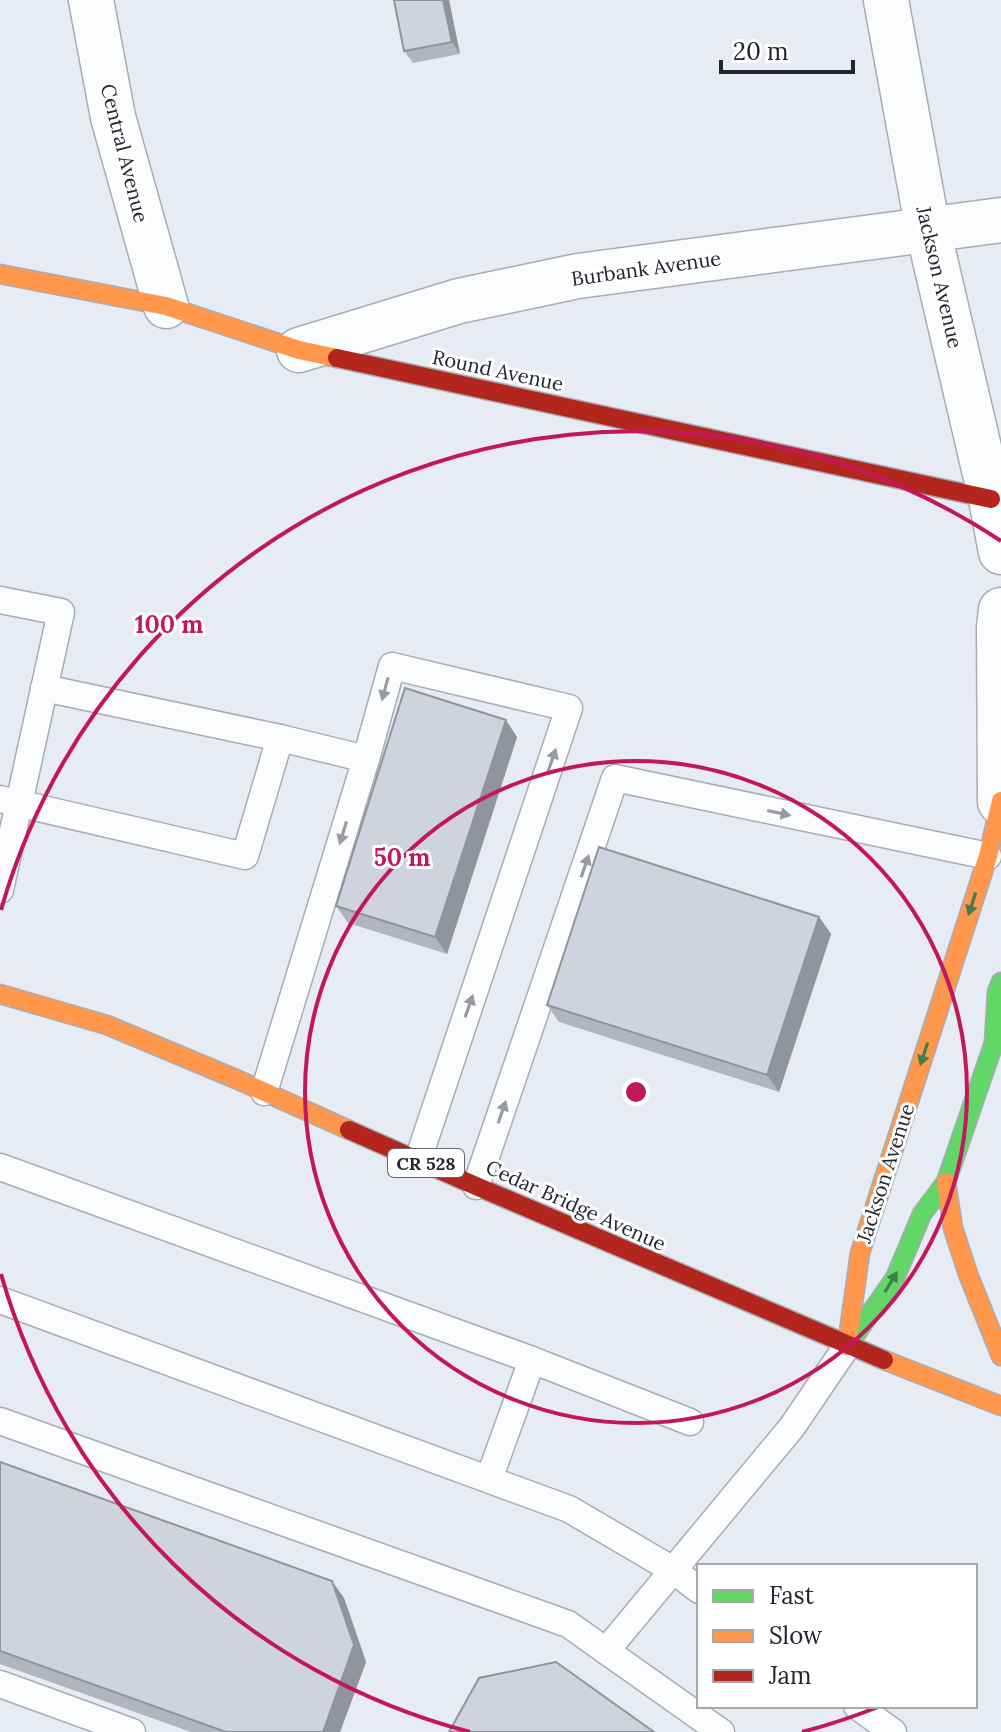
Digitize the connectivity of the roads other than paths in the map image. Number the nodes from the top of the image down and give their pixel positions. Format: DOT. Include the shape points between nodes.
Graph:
graph roads {
  1 [pos="91,0"];
  2 [pos="886,0"];
  3 [pos="1001,220"];
  4 [pos="928,230"];
  5 [pos="0,274"];
  6 [pos="166,306"];
  7 [pos="299,350"];
  8 [pos="991,499"];
  9 [pos="1001,552"];
  10 [pos="0,600"];
  11 [pos="1001,610"];
  12 [pos="44,688"];
  13 [pos="280,738"];
  14 [pos="366,759"];
  15 [pos="9,801"];
  16 [pos="1000,801"];
  17 [pos="988,856"];
  18 [pos="0,890"];
  19 [pos="1001,982"];
  20 [pos="0,994"];
  21 [pos="997,1038"];
  22 [pos="264,1092"];
  23 [pos="418,1160"];
  24 [pos="0,1167"];
  25 [pos="946,1182"];
  26 [pos="476,1186"];
  27 [pos="0,1300"];
  28 [pos="847,1346"];
  29 [pos="1001,1356"];
  30 [pos="532,1360"];
  31 [pos="1001,1406"];
  32 [pos="0,1421"];
  33 [pos="690,1422"];
  34 [pos="489,1479"];
  35 [pos="673,1570"];
  36 [pos="697,1588"];
  37 [pos="606,1651"];
  38 [pos="0,1684"];
  39 [pos="860,1708"];
  40 [pos="132,1732"];
  41 [pos="721,1732"];
  42 [pos="893,1732"];
  1 -- 6 [label="street, Central Avenue" via="113,117"];
  2 -- 4 [label="street, Jackson Avenue"];
  3 -- 4 [label="street, Burbank Avenue"];
  4 -- 7 [label="street, Burbank Avenue" via="578,276 459,301"];
  4 -- 8 [label="street, Jackson Avenue"];
  5 -- 6 [label="main road, Round Avenue"];
  6 -- 7 [label="main road, Round Avenue"];
  7 -- 8 [label="main road, Round Avenue"];
  8 -- 9 [label="street, Jackson Avenue"];
  10 -- 12 [label="lane" via="61,612"];
  11 -- 16 [label="street, Jackson Avenue"];
  12 -- 13 [label="lane"];
  12 -- 15 [label="lane"];
  13 -- 14 [label="lane"];
  13 -- 15 [label="lane" via="245,856"];
  14 -- 22 [label="lane, one-way"];
  23 -- 14 [label="lane, one-way" via="569,708 392,666"];
  15 -- 18 [label="lane"];
  16 -- 17 [label="main road, Jackson Avenue"];
  26 -- 17 [label="lane, one-way" via="615,778"];
  17 -- 28 [label="main road, Jackson Avenue, one-way" via="860,1253"];
  19 -- 21 [label="main road"];
  20 -- 22 [label="main road, Cedar Bridge Avenue / CR 528" via="107,1025"];
  21 -- 25 [label="main road"];
  22 -- 23 [label="main road, Cedar Bridge Avenue / CR 528"];
  23 -- 26 [label="main road, Cedar Bridge Avenue / CR 528"];
  24 -- 30 [label="lane"];
  28 -- 25 [label="main road, one-way" via="895,1278 922,1214"];
  25 -- 29 [label="main road" via="953,1228"];
  26 -- 28 [label="main road, Cedar Bridge Avenue / CR 528"];
  27 -- 34 [label="lane"];
  28 -- 31 [label="main road, Cedar Bridge Avenue / CR 528"];
  28 -- 35 [label="lane" via="792,1427"];
  30 -- 33 [label="lane"];
  30 -- 34 [label="lane"];
  32 -- 37 [label="lane" via="568,1624"];
  34 -- 35 [label="lane" via="569,1509"];
  35 -- 36 [label="lane"];
  35 -- 37 [label="lane"];
  37 -- 41 [label="lane"];
  38 -- 40 [label="lane"];
  39 -- 42 [label="lane"];
}
